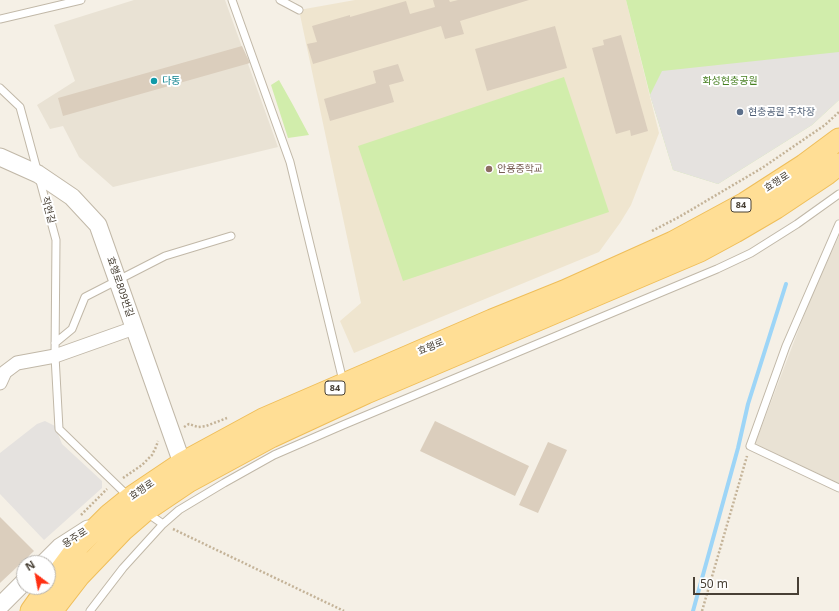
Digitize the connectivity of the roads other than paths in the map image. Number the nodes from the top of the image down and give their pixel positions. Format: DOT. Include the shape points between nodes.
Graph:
graph roads {
  1 [pos="81,0"];
  2 [pos="232,0"];
  3 [pos="280,0"];
  4 [pos="299,10"];
  5 [pos="0,19"];
  6 [pos="0,88"];
  7 [pos="839,139"];
  8 [pos="0,158"];
  9 [pos="839,164"];
  10 [pos="38,174"];
  11 [pos="839,194"];
  12 [pos="839,224"];
  13 [pos="231,236"];
  14 [pos="641,266"];
  15 [pos="118,280"];
  16 [pos="134,328"];
  17 [pos="495,328"];
  18 [pos="55,349"];
  19 [pos="0,382"];
  20 [pos="344,385"];
  21 [pos="267,428"];
  22 [pos="182,463"];
  23 [pos="839,488"];
  24 [pos="138,505"];
  25 [pos="109,516"];
  26 [pos="163,524"];
  27 [pos="52,555"];
  28 [pos="56,576"];
  29 [pos="16,590"];
  30 [pos="42,595"];
  31 [pos="0,606"];
  32 [pos="30,611"];
  33 [pos="52,611"];
  34 [pos="90,611"];
  1 -- 5 [label="lane"];
  2 -- 20 [label="lane" via="290,162"];
  3 -- 4 [label="lane"];
  6 -- 10 [label="lane, 작현길" via="20,107"];
  7 -- 14 [label="main road, 효행로 / 84" via="745,203 673,242"];
  8 -- 10 [label="street, 효행로809번길"];
  9 -- 14 [label="main road, 효행로 / 84" via="776,208 700,251"];
  10 -- 15 [label="street, 효행로809번길" via="72,197 98,225"];
  10 -- 18 [label="lane, 작현길" via="56,240"];
  11 -- 26 [label="lane" via="751,253 274,455 179,510"];
  12 -- 23 [label="lane" via="786,346 750,446"];
  13 -- 15 [label="lane" via="165,256"];
  14 -- 17 [label="main road, 효행로 / 84"];
  15 -- 16 [label="street, 효행로809번길"];
  15 -- 18 [label="lane" via="85,297 72,329"];
  16 -- 18 [label="street"];
  16 -- 22 [label="street, 효행로809번길"];
  17 -- 20 [label="main road, 효행로 / 84"];
  17 -- 21 [label="main road, 효행로 / 84" via="366,393"];
  18 -- 19 [label="street" via="17,363 5,372"];
  18 -- 24 [label="lane, 작현길" via="59,429"];
  20 -- 21 [label="main road, 효행로 / 84"];
  21 -- 22 [label="main road, 효행로 / 84"];
  21 -- 24 [label="main road, 효행로 / 84" via="188,482"];
  22 -- 24 [label="main road, 효행로 / 84"];
  24 -- 25 [label="main road, 효행로 / 84"];
  24 -- 26 [label="lane, 작현길"];
  24 -- 33 [label="main road, 효행로 / 84" via="124,530 79,576"];
  25 -- 27 [label="street, 용주로" via="60,547"];
  25 -- 28 [label="main road, 효행로 / 84" via="80,544"];
  26 -- 34 [label="lane" via="123,568"];
  29 -- 31 [label="street"];
  30 -- 32 [label="main road, 효행로 / 84"];
}
